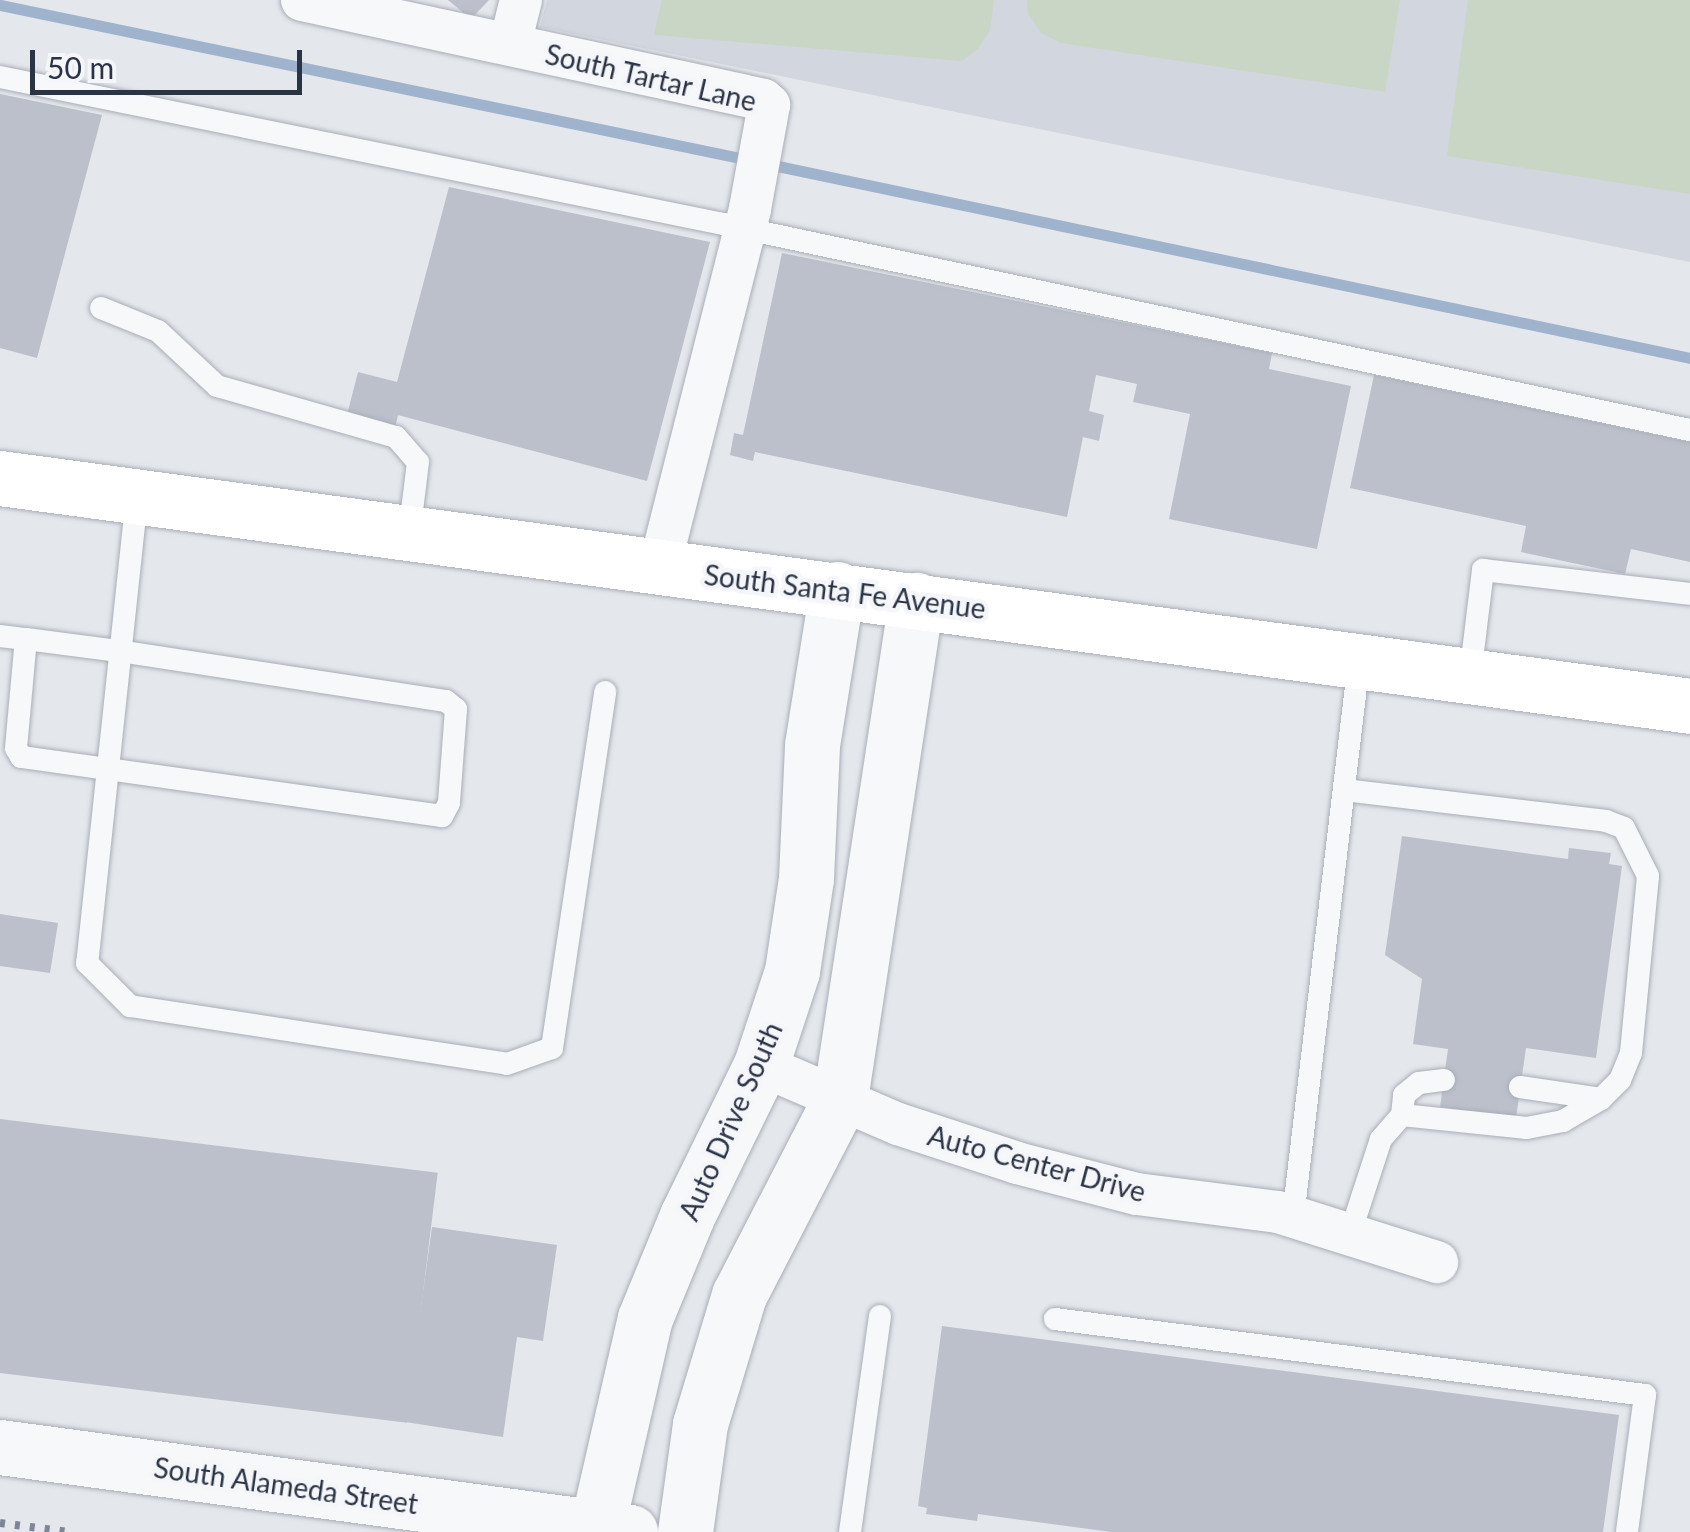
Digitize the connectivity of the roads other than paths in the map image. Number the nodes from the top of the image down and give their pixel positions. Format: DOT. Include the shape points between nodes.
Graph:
graph roads {
  1 [pos="302,0"];
  2 [pos="522,0"];
  3 [pos="510,44"];
  4 [pos="0,77"];
  5 [pos="747,219"];
  6 [pos="101,308"];
  7 [pos="1690,430"];
  8 [pos="0,478"];
  9 [pos="136,497"];
  10 [pos="409,534"];
  11 [pos="660,568"];
  12 [pos="838,589"];
  13 [pos="1690,594"];
  14 [pos="916,600"];
  15 [pos="0,636"];
  16 [pos="26,639"];
  17 [pos="119,650"];
  18 [pos="1359,661"];
  19 [pos="1470,676"];
  20 [pos="605,692"];
  21 [pos="1690,706"];
  22 [pos="106,766"];
  23 [pos="1344,790"];
  24 [pos="761,1065"];
  25 [pos="1444,1080"];
  26 [pos="1520,1087"];
  27 [pos="840,1099"];
  28 [pos="1601,1099"];
  29 [pos="1402,1115"];
  30 [pos="1293,1217"];
  31 [pos="1350,1234"];
  32 [pos="1437,1262"];
  33 [pos="880,1316"];
  34 [pos="1056,1319"];
  35 [pos="0,1447"];
  36 [pos="614,1529"];
  37 [pos="685,1532"];
  38 [pos="850,1532"];
  39 [pos="1627,1532"];
  1 -- 3 [label="street, South Tartar Lane"];
  2 -- 3 [label="street"];
  3 -- 5 [label="street, South Tartar Lane" via="763,100 770,113"];
  4 -- 5 [label="lane"];
  5 -- 7 [label="lane"];
  5 -- 11 [label="street, South Tartar Lane"];
  6 -- 10 [label="lane" via="158,331 217,386 396,438 418,462"];
  8 -- 9 [label="main road, South Santa Fe Avenue"];
  9 -- 10 [label="main road, South Santa Fe Avenue"];
  9 -- 17 [label="lane"];
  10 -- 11 [label="main road, South Santa Fe Avenue"];
  11 -- 12 [label="main road, South Santa Fe Avenue"];
  12 -- 14 [label="main road, South Santa Fe Avenue"];
  12 -- 24 [label="street, Auto Drive South" via="812,745 806,878 792,971"];
  13 -- 19 [label="lane" via="1484,570"];
  14 -- 18 [label="main road, South Santa Fe Avenue"];
  14 -- 27 [label="street"];
  15 -- 16 [label="lane"];
  16 -- 17 [label="lane"];
  16 -- 22 [label="lane" via="16,748 21,757"];
  17 -- 22 [label="lane"];
  17 -- 22 [label="lane" via="446,701 456,709 449,804 442,816"];
  18 -- 19 [label="main road, South Santa Fe Avenue"];
  18 -- 23 [label="lane"];
  19 -- 21 [label="main road, South Santa Fe Avenue"];
  20 -- 22 [label="lane" via="552,1048 507,1064 130,1006 87,963"];
  23 -- 28 [label="lane" via="1586,816 1624,828 1648,876 1646,912 1631,1053 1620,1080"];
  23 -- 30 [label="lane"];
  24 -- 27 [label="street, Auto Center Drive"];
  24 -- 36 [label="street, Auto Drive South" via="645,1318"];
  25 -- 29 [label="lane" via="1419,1083 1404,1095"];
  26 -- 28 [label="lane"];
  27 -- 30 [label="street, Auto Center Drive" via="1034,1168 1137,1194"];
  27 -- 37 [label="street" via="739,1295 700,1424"];
  28 -- 29 [label="lane" via="1563,1121 1527,1128"];
  29 -- 31 [label="lane" via="1381,1139"];
  30 -- 31 [label="street, Auto Center Drive"];
  31 -- 32 [label="street, Auto Center Drive"];
  33 -- 38 [label="lane"];
  34 -- 39 [label="lane" via="1645,1395"];
  35 -- 36 [label="street, South Alameda Street"];
}
